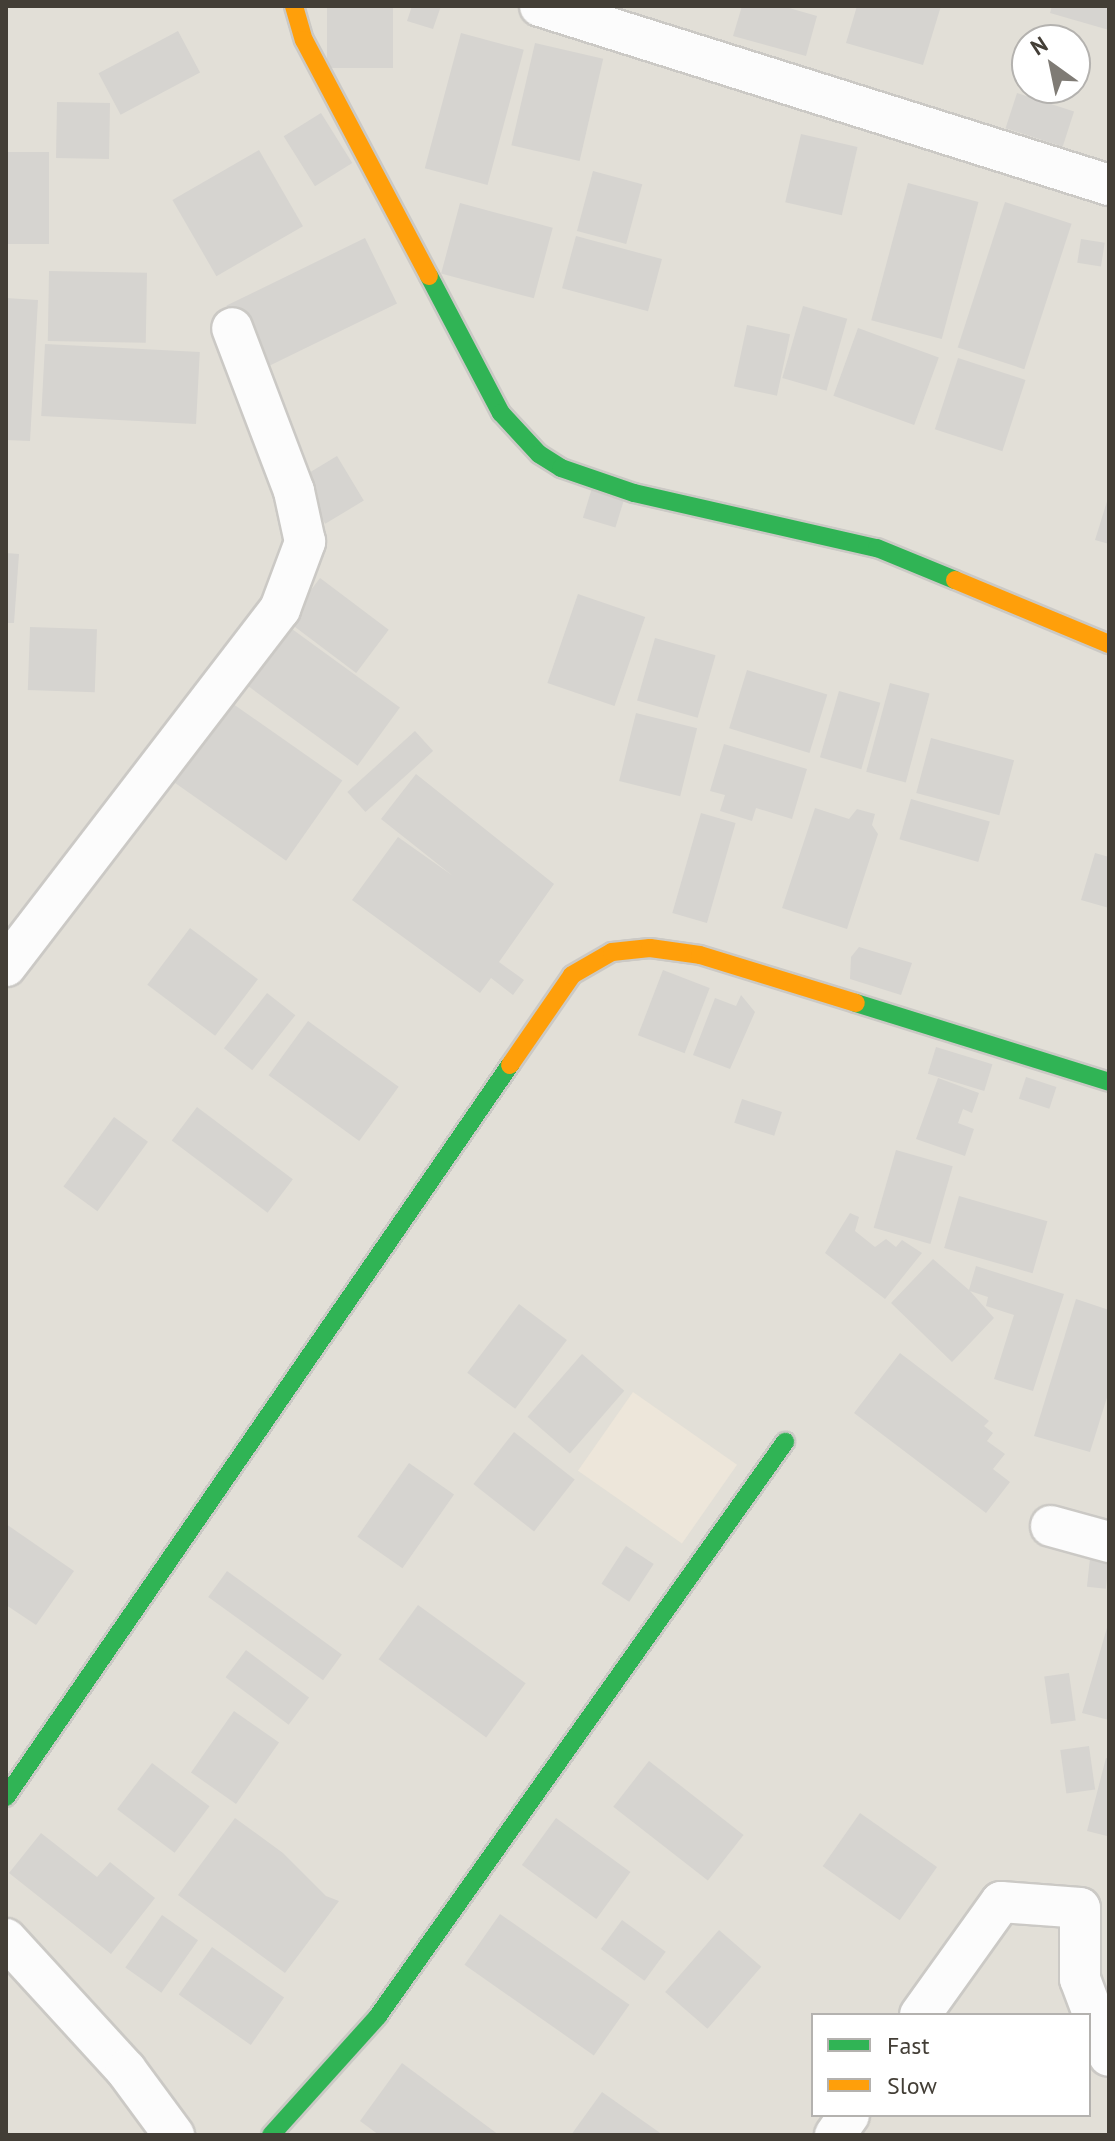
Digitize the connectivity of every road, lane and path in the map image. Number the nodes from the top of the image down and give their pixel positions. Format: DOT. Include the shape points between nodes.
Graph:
graph roads {
  1 [pos="294,6"];
  2 [pos="540,6"];
  3 [pos="1109,185"];
  4 [pos="232,328"];
  5 [pos="1109,644"];
  6 [pos="6,966"];
  7 [pos="1109,1082"];
  8 [pos="785,1442"];
  9 [pos="1051,1526"];
  10 [pos="1109,1542"];
  11 [pos="6,1797"];
  12 [pos="6,1939"];
  13 [pos="1094,1983"];
  14 [pos="921,2013"];
  15 [pos="1109,2056"];
  16 [pos="848,2117"];
  17 [pos="174,2135"];
  18 [pos="271,2135"];
  19 [pos="835,2135"];
  1 -- 5 [label="street" via="304,40 501,413 539,454 561,468 634,493 877,548"];
  2 -- 3 [label="street"];
  4 -- 6 [label="street" via="294,491 305,542 280,609"];
  7 -- 11 [label="street" via="700,955 650,948 612,952 572,975"];
  8 -- 18 [label="street" via="378,2016"];
  9 -- 10 [label="street"];
  12 -- 17 [label="street" via="126,2070"];
  13 -- 14 [label="street" via="1080,1908 1001,1902"];
  13 -- 15 [label="street"];
  16 -- 19 [label="street"];
}
